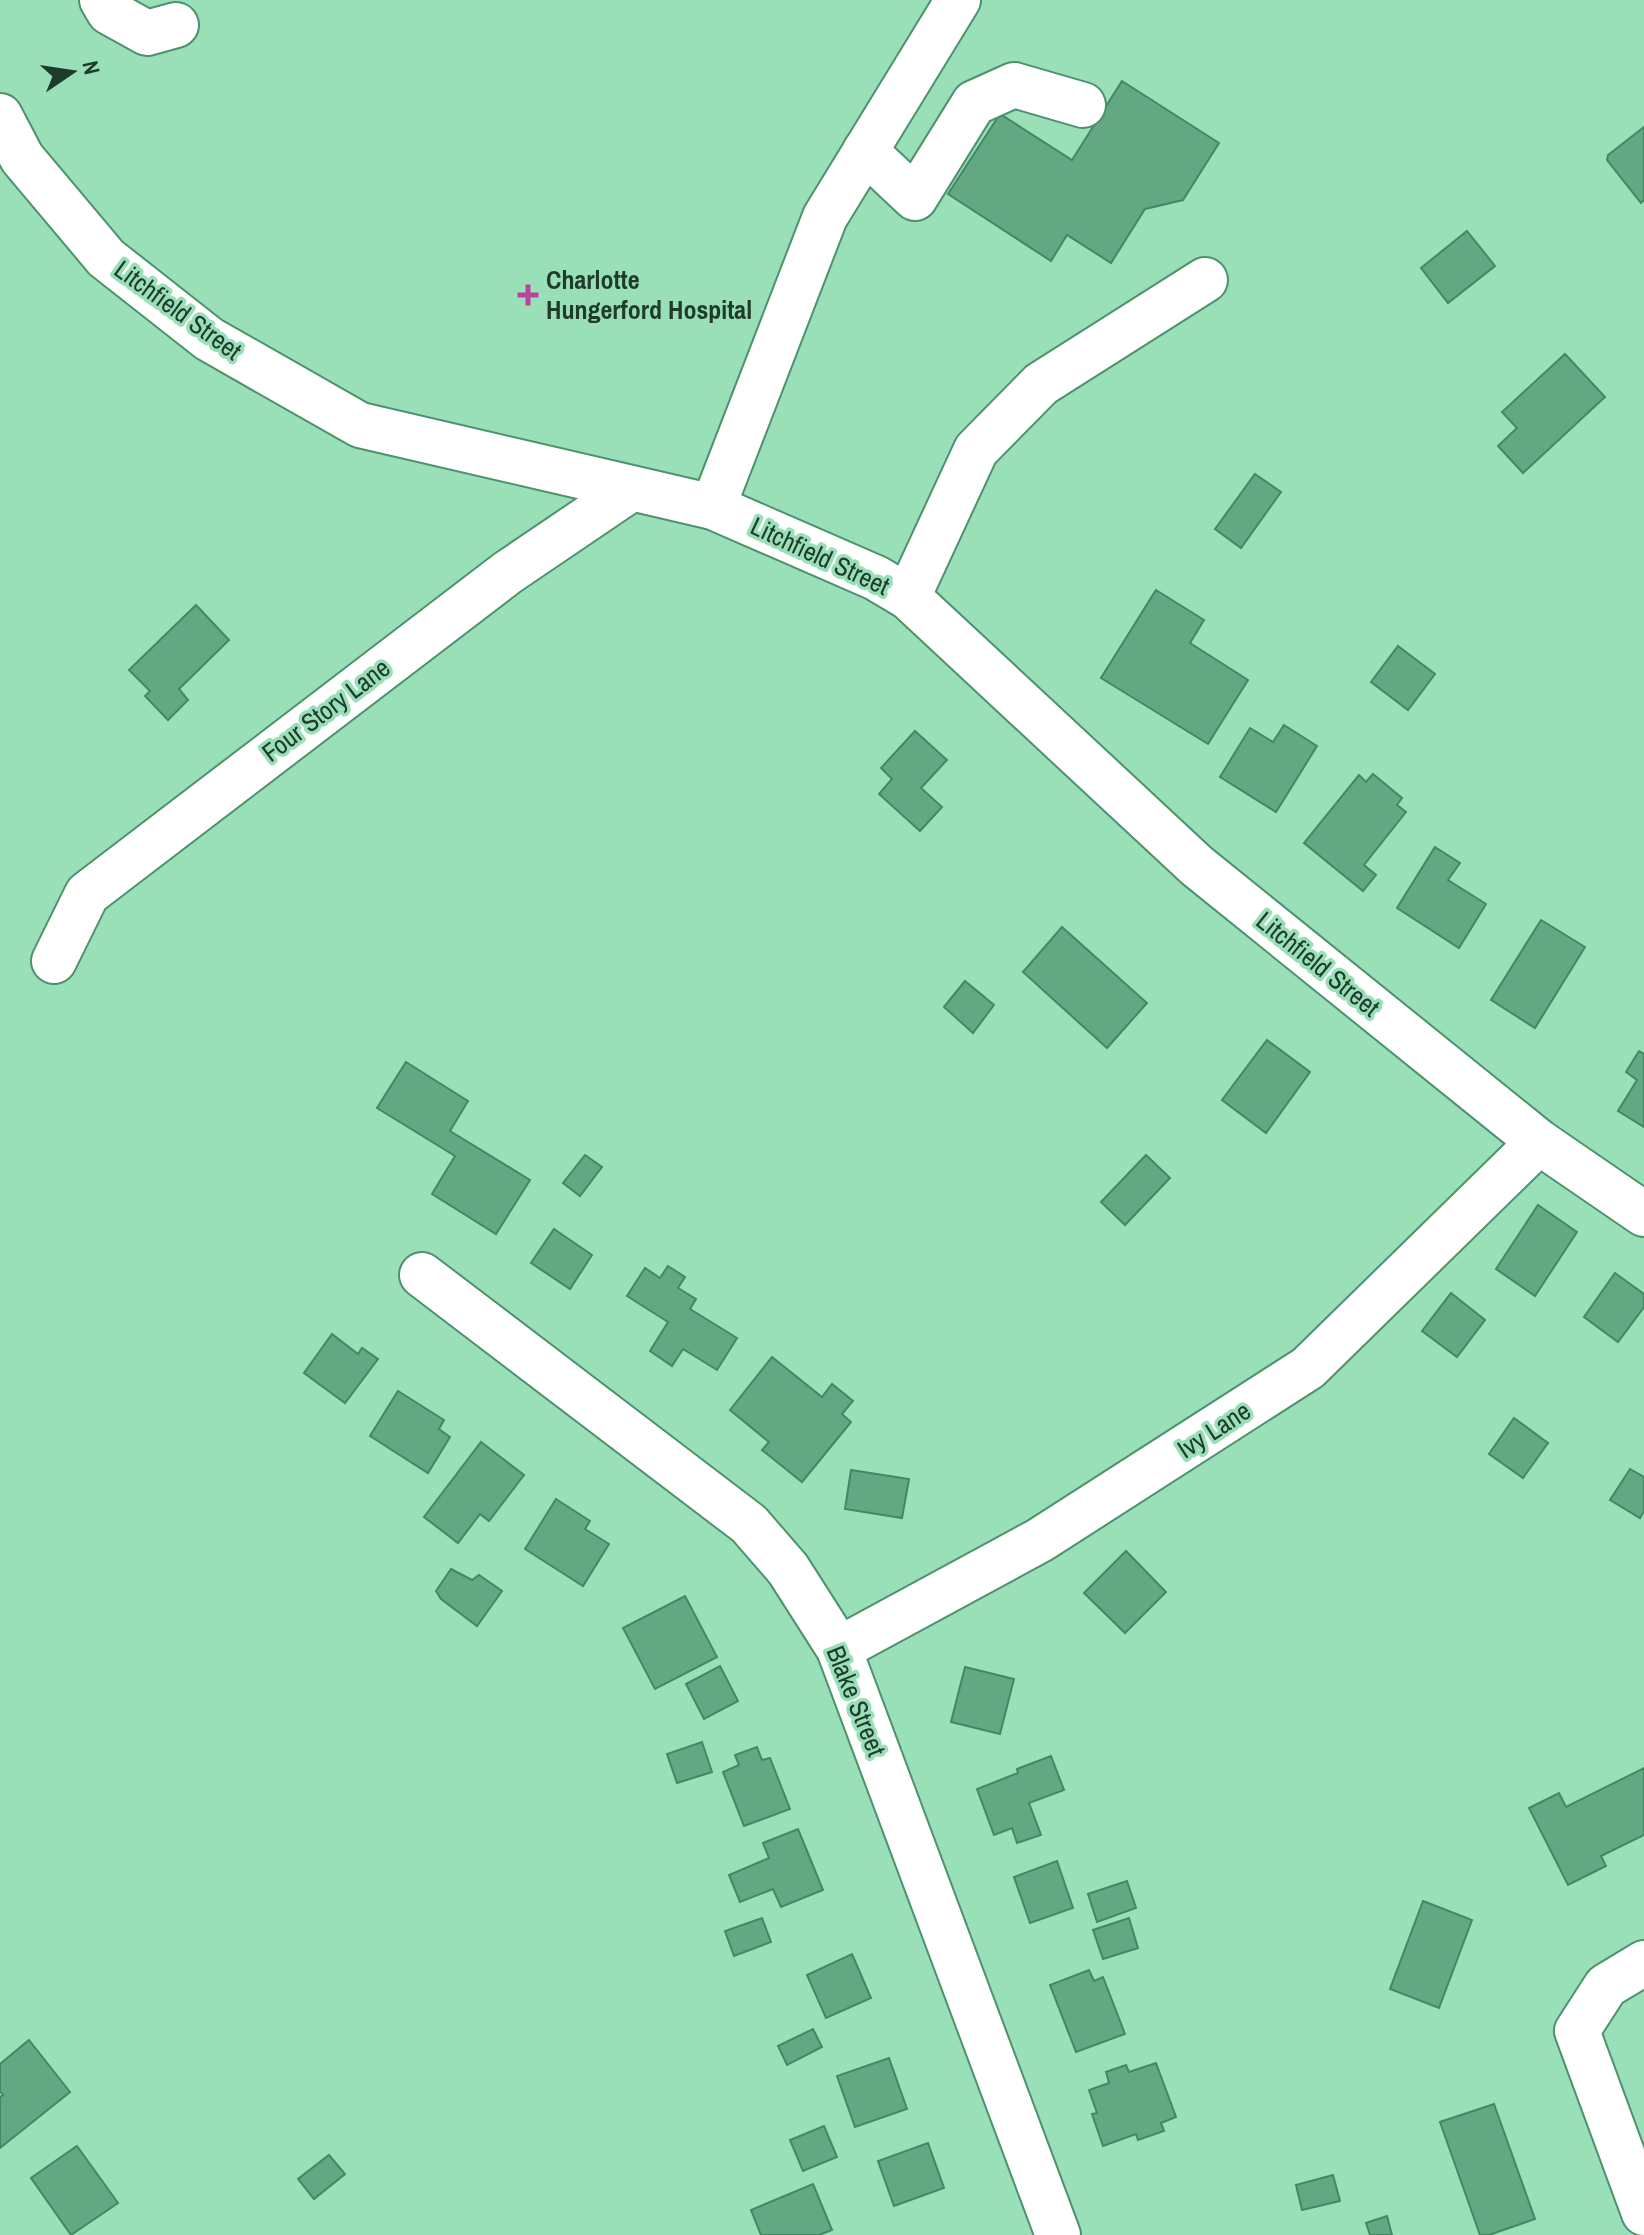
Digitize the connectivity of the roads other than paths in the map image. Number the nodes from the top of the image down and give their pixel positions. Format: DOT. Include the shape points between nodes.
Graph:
graph roads {
  1 [pos="102,0"];
  2 [pos="958,0"];
  3 [pos="176,25"];
  4 [pos="1083,105"];
  5 [pos="0,116"];
  6 [pos="865,151"];
  7 [pos="1205,280"];
  8 [pos="631,489"];
  9 [pos="713,507"];
  10 [pos="908,597"];
  11 [pos="54,961"];
  12 [pos="1539,1142"];
  13 [pos="1644,1214"];
  14 [pos="422,1275"];
  15 [pos="839,1649"];
  16 [pos="1644,1963"];
  17 [pos="1644,2213"];
  18 [pos="1058,2235"];
  1 -- 3 [label="street" via="109,12 147,33"];
  2 -- 6 [label="street"];
  4 -- 6 [label="street" via="1014,85 974,103 915,198"];
  5 -- 8 [label="street, Litchfield Street" via="22,158 106,258 209,339 360,425"];
  6 -- 9 [label="street" via="825,217"];
  7 -- 10 [label="street" via="1041,384 976,450"];
  8 -- 9 [label="street, Litchfield Street"];
  8 -- 11 [label="street, Four Story Lane" via="507,573 87,894"];
  9 -- 10 [label="street, Litchfield Street"];
  10 -- 12 [label="street, Litchfield Street" via="1197,866"];
  12 -- 13 [label="street, Litchfield Street"];
  12 -- 15 [label="street, Ivy Lane" via="1308,1368 1040,1540"];
  14 -- 15 [label="street, Blake Street" via="749,1524 788,1569"];
  15 -- 18 [label="street, Blake Street"];
  16 -- 17 [label="street" via="1606,1986 1577,2031"];
}
